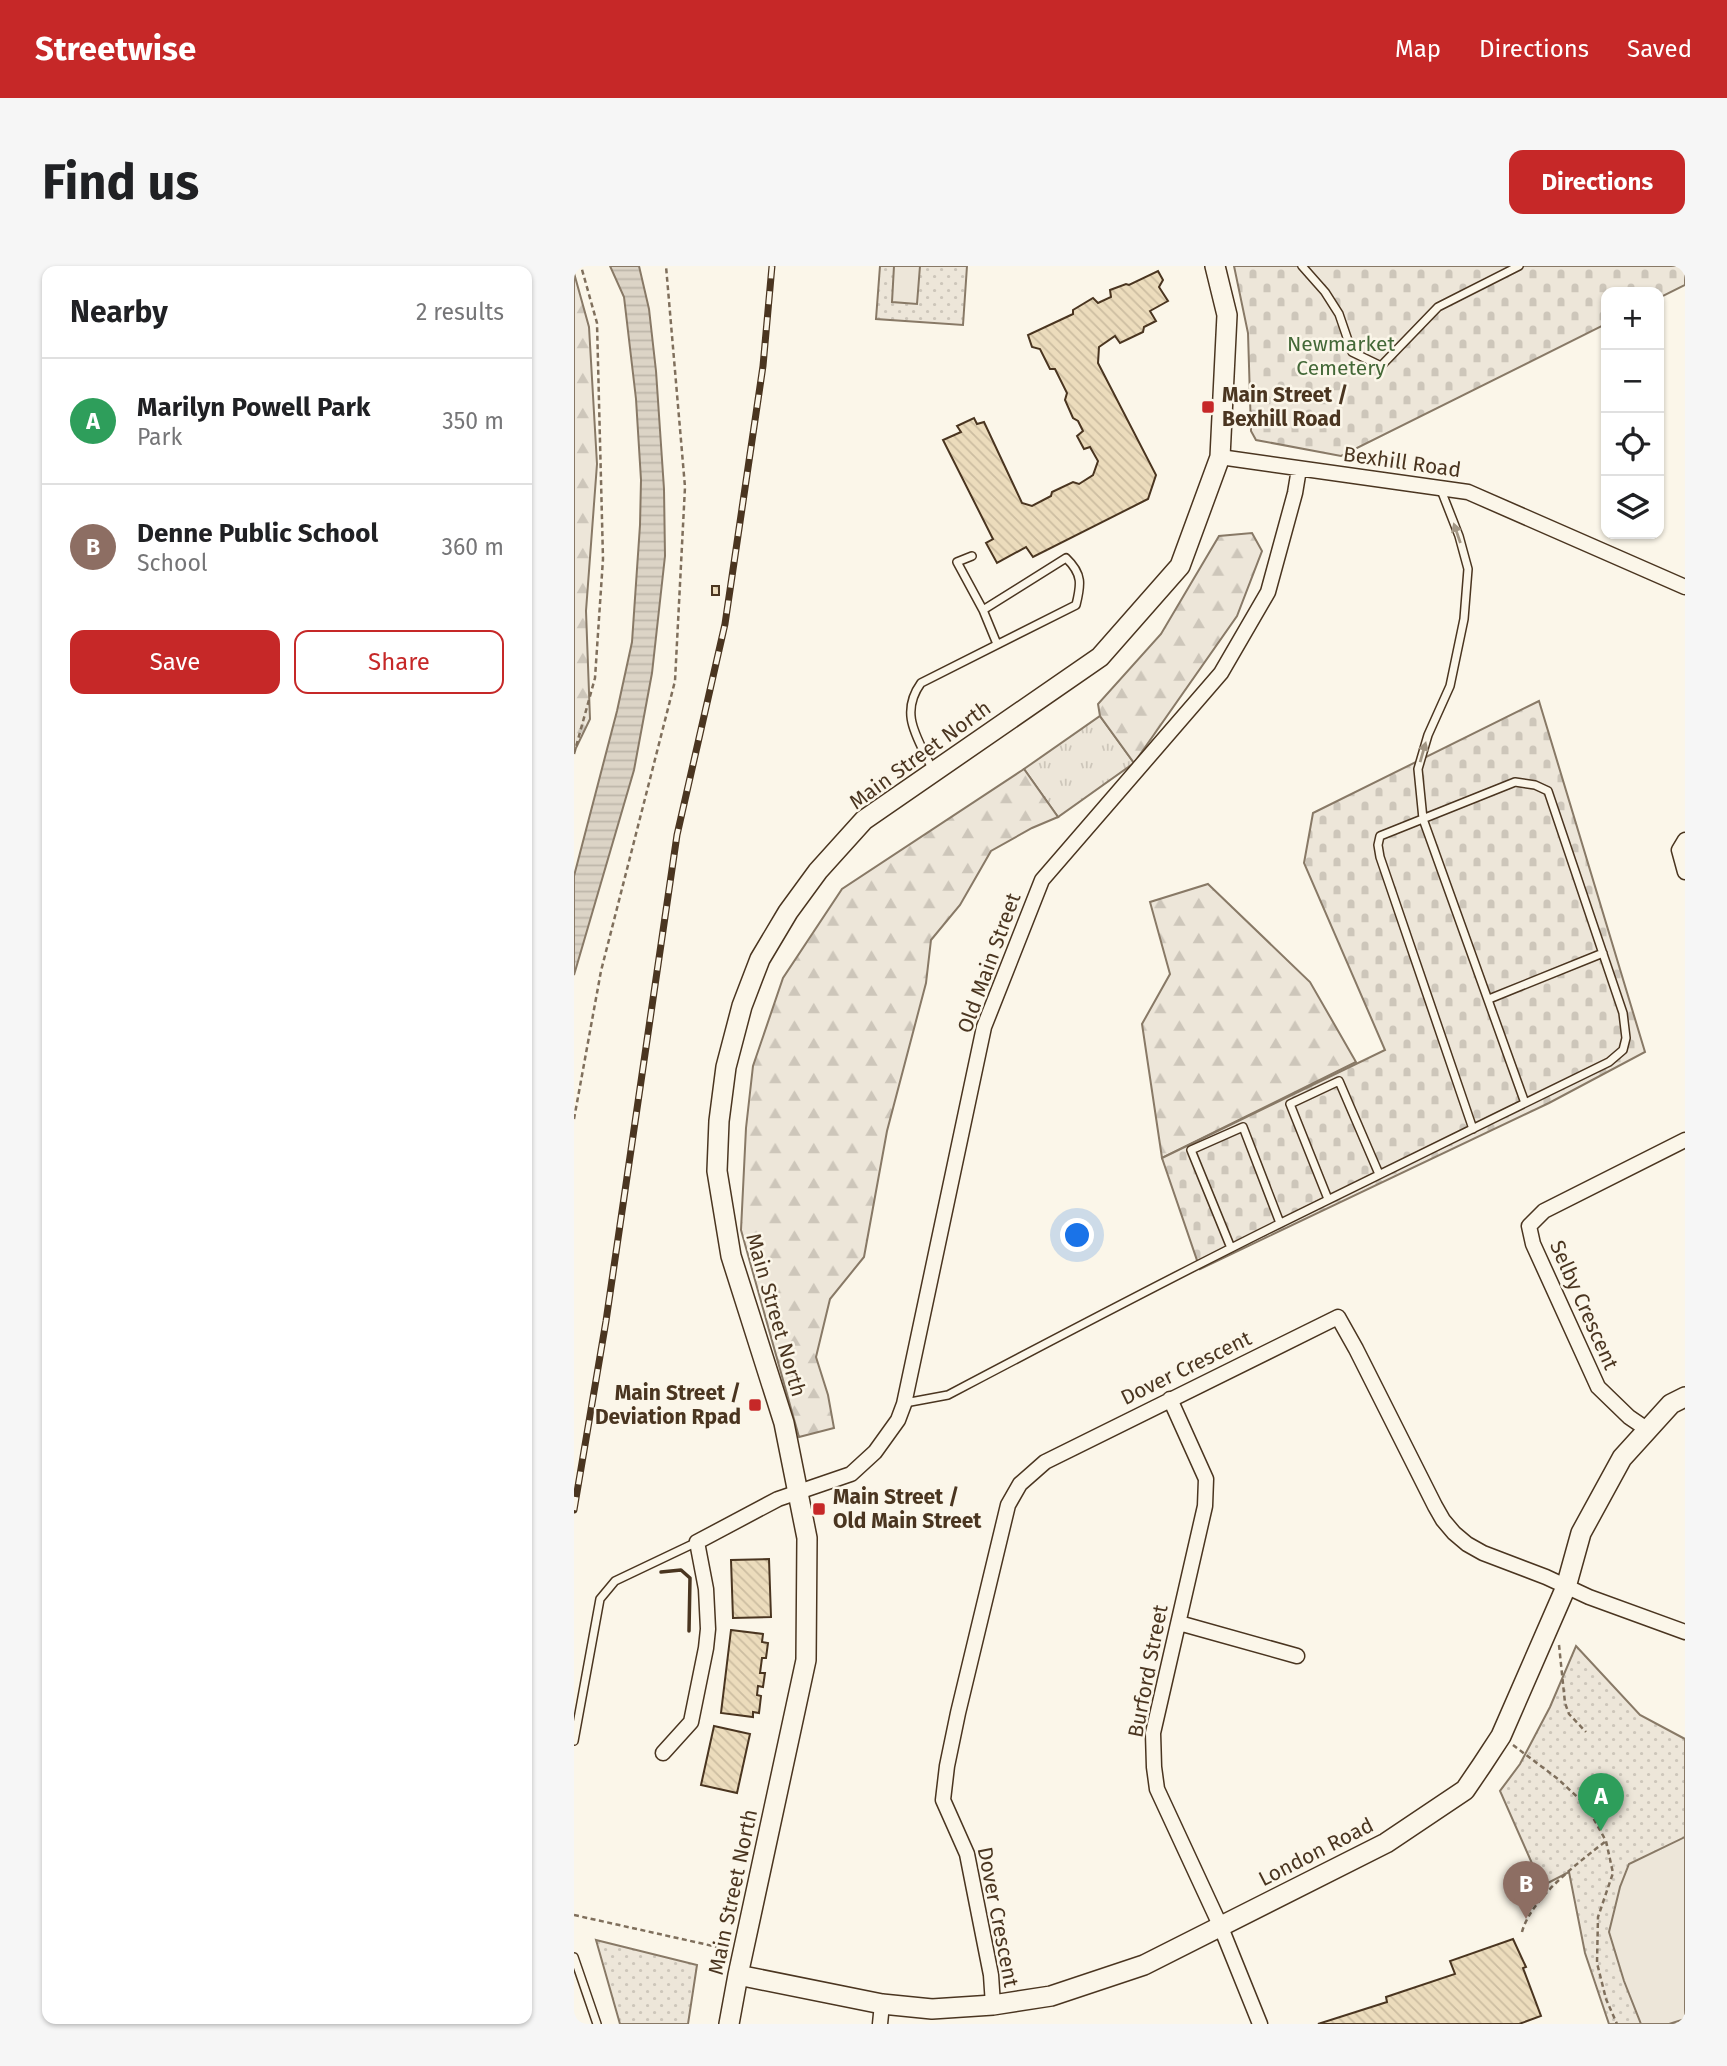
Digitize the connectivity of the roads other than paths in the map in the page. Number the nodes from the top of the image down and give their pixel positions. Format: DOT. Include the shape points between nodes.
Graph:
graph roads {
  1 [pos="1215,266"];
  2 [pos="1302,266"];
  3 [pos="1519,266"];
  4 [pos="1220,457"];
  5 [pos="1299,468"];
  6 [pos="1441,488"];
  7 [pos="972,556"];
  8 [pos="1685,587"];
  9 [pos="983,610"];
  10 [pos="997,644"];
  11 [pos="934,771"];
  12 [pos="1423,819"];
  13 [pos="1685,840"];
  14 [pos="1685,872"];
  15 [pos="1603,953"];
  16 [pos="1489,999"];
  17 [pos="1525,1103"];
  18 [pos="1473,1129"];
  19 [pos="1685,1140"];
  20 [pos="1379,1174"];
  21 [pos="1328,1199"];
  22 [pos="1280,1223"];
  23 [pos="1231,1248"];
  24 [pos="1685,1397"];
  25 [pos="1170,1399"];
  26 [pos="904,1404"];
  27 [pos="1648,1430"];
  28 [pos="798,1492"];
  29 [pos="697,1542"];
  30 [pos="1566,1587"];
  31 [pos="1179,1623"];
  32 [pos="1685,1632"];
  33 [pos="1297,1656"];
  34 [pos="574,1741"];
  35 [pos="663,1753"];
  36 [pos="1220,1926"];
  37 [pos="574,1957"];
  38 [pos="738,1975"];
  39 [pos="882,2004"];
  40 [pos="993,2005"];
  41 [pos="597,2024"];
  42 [pos="729,2024"];
  43 [pos="880,2024"];
  44 [pos="1259,2024"];
  1 -- 4 [label="main road, Main Street North" via="1227,315"];
  2 -- 3 [label="lane" via="1339,314 1352,352 1381,366 1438,307"];
  4 -- 5 [label="street, Bexhill Road"];
  4 -- 11 [label="main road, Main Street North" via="1180,566 1100,657"];
  5 -- 6 [label="street, Bexhill Road"];
  5 -- 26 [label="street, Old Main Street" via="1268,592 1222,673 1042,880 984,1027"];
  6 -- 8 [label="street, Bexhill Road" via="1468,492"];
  12 -- 6 [label="lane, one-way" via="1418,769 1450,686 1464,619 1468,569"];
  7 -- 9 [label="lane" via="957,562"];
  9 -- 10 [label="lane"];
  9 -- 10 [label="lane" via="1066,558 1074,566 1081,584 1076,605"];
  10 -- 11 [label="lane" via="921,683 912,695 909,718"];
  11 -- 28 [label="main road, Main Street North" via="864,820 788,912 760,959 726,1067 717,1171 731,1256 784,1423"];
  12 -- 15 [label="lane" via="1515,782 1548,791"];
  12 -- 16 [label="lane"];
  12 -- 18 [label="lane" via="1380,836 1378,845"];
  13 -- 14 [label="street" via="1679,850"];
  15 -- 16 [label="lane"];
  15 -- 17 [label="lane" via="1623,1013 1623,1050 1609,1062"];
  16 -- 17 [label="lane"];
  17 -- 18 [label="lane"];
  18 -- 20 [label="lane"];
  19 -- 27 [label="street, Selby Crescent" via="1544,1211 1529,1226 1598,1387"];
  20 -- 21 [label="lane"];
  20 -- 21 [label="lane" via="1339,1081 1290,1104"];
  21 -- 22 [label="lane"];
  22 -- 23 [label="lane"];
  22 -- 23 [label="lane" via="1243,1127 1191,1150"];
  23 -- 26 [label="lane" via="948,1395"];
  24 -- 27 [label="main road, London Road" via="1671,1404"];
  25 -- 30 [label="street, Dover Crescent" via="1338,1317 1448,1526 1483,1553"];
  25 -- 31 [label="street, Burford Street" via="1206,1479 1205,1506"];
  25 -- 40 [label="street, Dover Crescent" via="1045,1462 1020,1484 1008,1505 937,1801 967,1854"];
  26 -- 28 [label="street, Old Main Street" via="875,1452 851,1474"];
  27 -- 30 [label="main road, London Road" via="1622,1458 1581,1533"];
  28 -- 29 [label="street, Old Main Street"];
  28 -- 38 [label="main road, Main Street North" via="807,1538 806,1660"];
  29 -- 34 [label="lane" via="615,1581 600,1599"];
  29 -- 35 [label="street" via="706,1589 706,1648 691,1722"];
  30 -- 32 [label="street"];
  30 -- 36 [label="main road, London Road" via="1501,1736 1465,1790 1386,1843"];
  31 -- 33 [label="street"];
  31 -- 36 [label="street, Burford Street" via="1153,1733 1154,1767 1157,1789"];
  36 -- 40 [label="main road, London Road" via="1144,1965 1051,1996"];
  36 -- 44 [label="street, Burford Street"];
  37 -- 41 [label="lane"];
  38 -- 39 [label="main road, London Road"];
  38 -- 42 [label="main road, Main Street North"];
  39 -- 40 [label="main road, London Road" via="932,2009"];
  39 -- 43 [label="street"];
}
